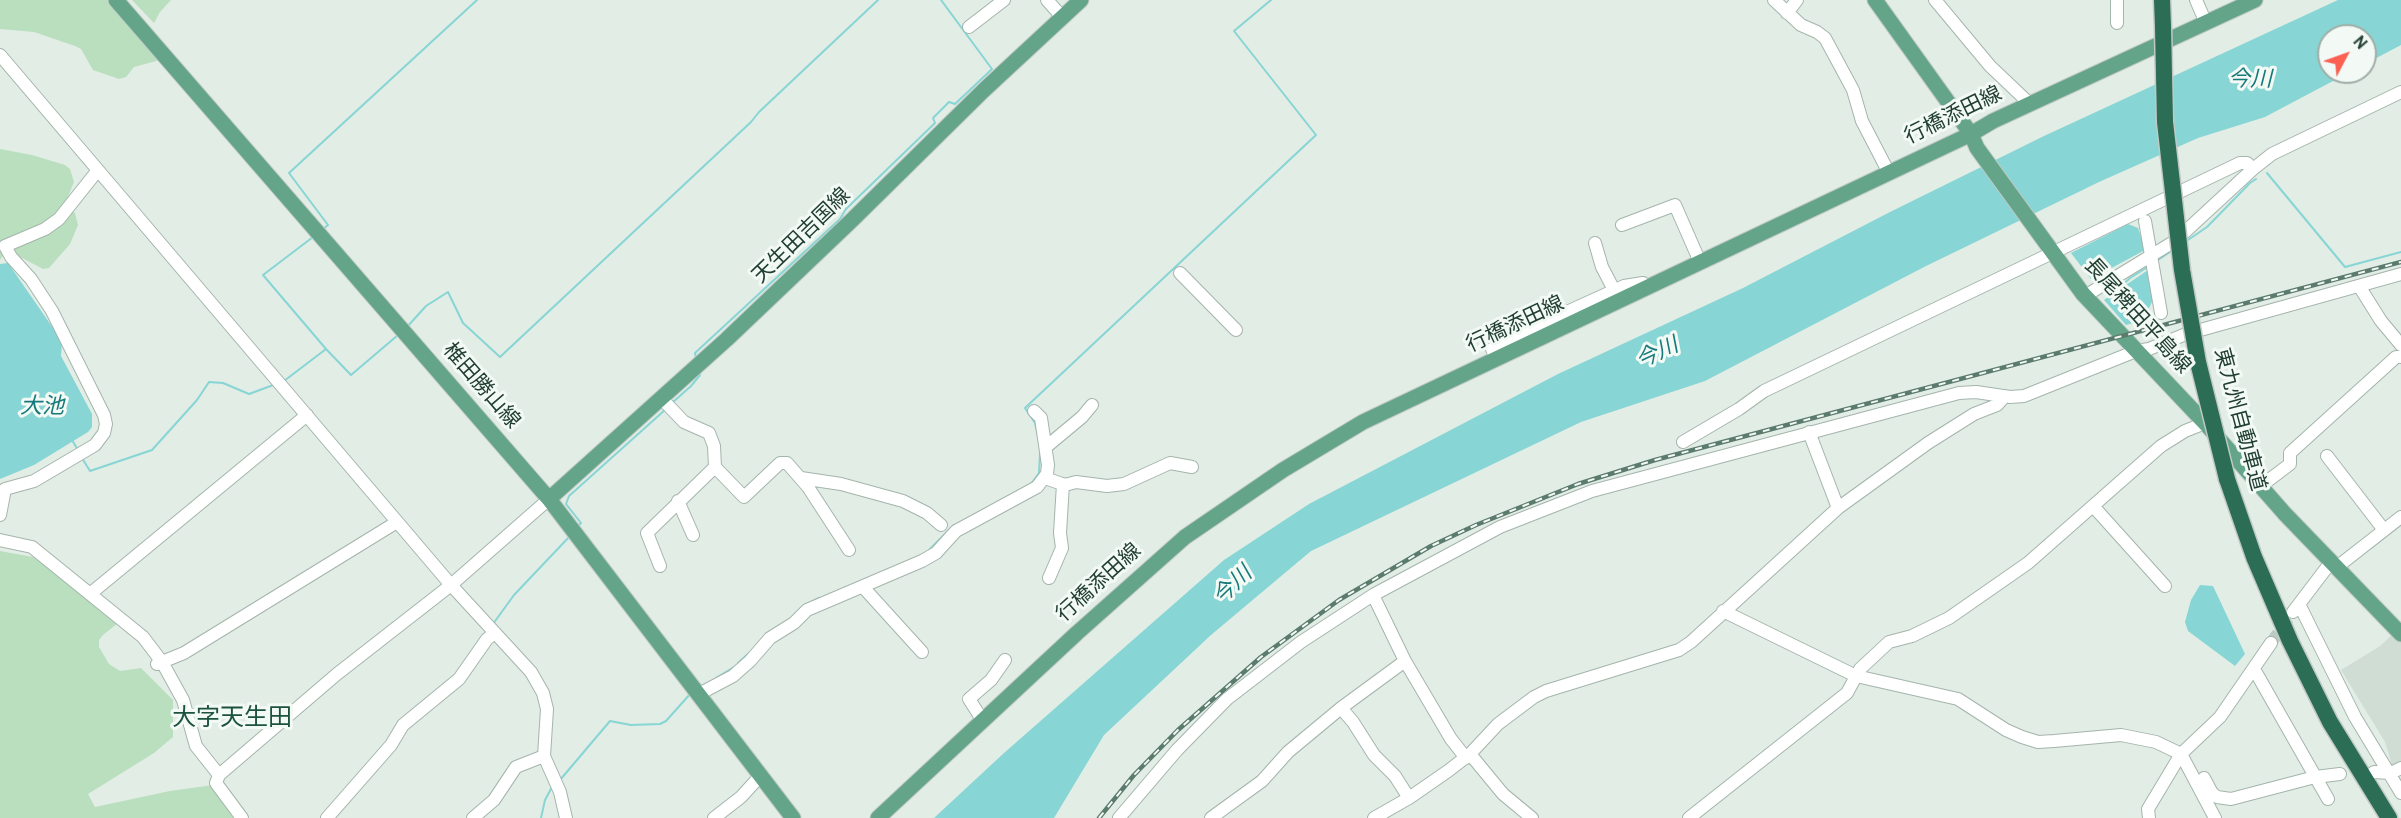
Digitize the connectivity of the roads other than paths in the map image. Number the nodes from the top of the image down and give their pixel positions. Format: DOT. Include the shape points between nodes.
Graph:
graph roads {
  1 [pos="116,0"];
  2 [pos="1004,0"];
  3 [pos="1047,0"];
  4 [pos="1081,0"];
  5 [pos="1774,0"];
  6 [pos="1797,0"];
  7 [pos="1875,0"];
  8 [pos="1935,0"];
  9 [pos="2117,0"];
  10 [pos="2162,0"];
  11 [pos="2196,0"];
  12 [pos="2255,0"];
  13 [pos="1787,13"];
  14 [pos="1062,18"];
  15 [pos="2117,23"];
  16 [pos="2206,23"];
  17 [pos="969,27"];
  18 [pos="0,55"];
  19 [pos="2401,92"];
  20 [pos="2030,104"];
  21 [pos="1974,141"];
  22 [pos="2253,169"];
  23 [pos="98,170"];
  24 [pos="1889,172"];
  25 [pos="2145,221"];
  26 [pos="1622,225"];
  27 [pos="1595,243"];
  28 [pos="2049,250"];
  29 [pos="2152,256"];
  30 [pos="1700,262"];
  31 [pos="1180,273"];
  32 [pos="2401,274"];
  33 [pos="2359,286"];
  34 [pos="1646,288"];
  35 [pos="1614,290"];
  36 [pos="2085,296"];
  37 [pos="2161,313"];
  38 [pos="1236,330"];
  39 [pos="2401,345"];
  40 [pos="2136,351"];
  41 [pos="2401,357"];
  42 [pos="1497,359"];
  43 [pos="1985,393"];
  44 [pos="2005,396"];
  45 [pos="662,399"];
  46 [pos="1092,405"];
  47 [pos="1034,411"];
  48 [pos="1974,414"];
  49 [pos="307,415"];
  50 [pos="2205,423"];
  51 [pos="1809,432"];
  52 [pos="1683,442"];
  53 [pos="1046,447"];
  54 [pos="2327,456"];
  55 [pos="716,467"];
  56 [pos="1192,467"];
  57 [pos="801,478"];
  58 [pos="1045,478"];
  59 [pos="1063,484"];
  60 [pos="2261,486"];
  61 [pos="549,499"];
  62 [pos="678,501"];
  63 [pos="2093,506"];
  64 [pos="1838,508"];
  65 [pos="0,515"];
  66 [pos="2401,517"];
  67 [pos="397,522"];
  68 [pos="941,525"];
  69 [pos="2384,530"];
  70 [pos="693,535"];
  71 [pos="0,540"];
  72 [pos="849,550"];
  73 [pos="2334,564"];
  74 [pos="660,566"];
  75 [pos="1049,578"];
  76 [pos="450,585"];
  77 [pos="2165,586"];
  78 [pos="863,587"];
  79 [pos="90,594"];
  80 [pos="1373,595"];
  81 [pos="1724,611"];
  82 [pos="495,633"];
  83 [pos="2401,634"];
  84 [pos="2271,643"];
  85 [pos="922,652"];
  86 [pos="1005,660"];
  87 [pos="1405,661"];
  88 [pos="159,663"];
  89 [pos="2254,669"];
  90 [pos="1856,676"];
  91 [pos="699,694"];
  92 [pos="1341,708"];
  93 [pos="983,720"];
  94 [pos="2183,752"];
  95 [pos="544,756"];
  96 [pos="1468,756"];
  97 [pos="2396,771"];
  98 [pos="2374,772"];
  99 [pos="2340,774"];
  100 [pos="219,775"];
  101 [pos="761,775"];
  102 [pos="2315,777"];
  103 [pos="2401,793"];
  104 [pos="1410,798"];
  105 [pos="2328,799"];
  106 [pos="242,818"];
  107 [pos="327,818"];
  108 [pos="473,818"];
  109 [pos="566,818"];
  110 [pos="714,818"];
  111 [pos="793,818"];
  112 [pos="878,818"];
  113 [pos="1119,818"];
  114 [pos="1211,818"];
  115 [pos="1374,818"];
  116 [pos="1532,818"];
  117 [pos="1689,818"];
  118 [pos="2149,818"];
  119 [pos="2215,818"];
  120 [pos="2389,818"];
  1 -- 61 [label="main road, 椎田勝山線"];
  2 -- 17 [label="street"];
  3 -- 14 [label="street"];
  4 -- 14 [label="main road, 天生田吉国線"];
  5 -- 13 [label="street"];
  6 -- 13 [label="street"];
  7 -- 21 [label="main road, 長尾稗田平島線"];
  8 -- 20 [label="street" via="1990,66"];
  9 -- 15 [label="street"];
  10 -- 120 [label="highway, 東九州自動車道, bridge" via="2165,122 2182,270 2198,362 2228,479 2254,556 2290,641 2330,722"];
  11 -- 16 [label="street"];
  12 -- 16 [label="main road, 行橋添田線"];
  13 -- 24 [label="street" via="1829,44"];
  14 -- 45 [label="main road, 天生田吉国線"];
  16 -- 20 [label="main road, 行橋添田線"];
  18 -- 23 [label="street"];
  19 -- 22 [label="street" via="2272,154"];
  20 -- 21 [label="main road, 行橋添田線"];
  21 -- 24 [label="main road, 行橋添田線"];
  21 -- 28 [label="main road, 長尾稗田平島線"];
  22 -- 28 [label="street" via="2240,163"];
  22 -- 29 [label="street" via="2175,241"];
  23 -- 49 [label="street"];
  23 -- 65 [label="street" via="59,219 5,246 52,311 104,415 104,433 94,445 40,478 5,489"];
  24 -- 30 [label="main road, 行橋添田線"];
  25 -- 29 [label="street"];
  26 -- 30 [label="street" via="1675,204"];
  27 -- 35 [label="street"];
  28 -- 36 [label="main road, 長尾稗田平島線"];
  28 -- 52 [label="street" via="1764,391"];
  29 -- 36 [label="street"];
  29 -- 37 [label="street"];
  30 -- 34 [label="main road, 行橋添田線"];
  31 -- 38 [label="street"];
  32 -- 33 [label="street"];
  33 -- 39 [label="street"];
  33 -- 40 [label="street"];
  34 -- 35 [label="street" via="1643,283"];
  34 -- 42 [label="main road, 行橋添田線"];
  35 -- 42 [label="street" via="1492,349"];
  36 -- 40 [label="main road, 長尾稗田平島線"];
  40 -- 44 [label="street" via="2024,396"];
  40 -- 50 [label="main road, 長尾稗田平島線"];
  41 -- 60 [label="street" via="2396,357 2290,453 2290,464"];
  42 -- 93 [label="main road, 行橋添田線" via="1363,422 1283,470 1185,537"];
  43 -- 44 [label="street"];
  43 -- 48 [label="street"];
  43 -- 51 [label="street" via="1959,393"];
  44 -- 48 [label="street" via="1997,405"];
  45 -- 55 [label="street" via="684,422 709,433"];
  45 -- 61 [label="main road, 天生田吉国線"];
  46 -- 53 [label="street"];
  47 -- 53 [label="street" via="1041,418"];
  48 -- 64 [label="street"];
  49 -- 67 [label="street"];
  49 -- 79 [label="street"];
  50 -- 60 [label="main road, 長尾稗田平島線"];
  50 -- 63 [label="street" via="2162,446"];
  51 -- 64 [label="street"];
  51 -- 80 [label="street" via="1592,491 1542,509 1450,552"];
  53 -- 58 [label="street"];
  54 -- 69 [label="street"];
  55 -- 57 [label="street" via="744,497 780,463 787,463"];
  55 -- 62 [label="street"];
  56 -- 59 [label="street" via="1170,463 1124,484"];
  57 -- 68 [label="street" via="903,501"];
  57 -- 72 [label="street"];
  58 -- 59 [label="street"];
  58 -- 78 [label="street" via="1023,496 956,531 936,553"];
  59 -- 75 [label="street" via="1062,548"];
  60 -- 73 [label="main road, 長尾稗田平島線"];
  61 -- 76 [label="street"];
  61 -- 91 [label="main road, 椎田勝山線"];
  62 -- 70 [label="street"];
  62 -- 74 [label="street" via="647,533"];
  63 -- 77 [label="street"];
  63 -- 90 [label="street" via="2028,563 1949,618 1889,642"];
  64 -- 81 [label="street"];
  66 -- 69 [label="street"];
  67 -- 76 [label="street"];
  67 -- 88 [label="street" via="184,653"];
  69 -- 73 [label="street"];
  71 -- 79 [label="street" via="32,547"];
  73 -- 83 [label="main road, 長尾稗田平島線"];
  73 -- 97 [label="street" via="2296,608 2355,717"];
  76 -- 82 [label="street"];
  76 -- 100 [label="street" via="337,674"];
  78 -- 85 [label="street"];
  78 -- 91 [label="street" via="807,610 733,676"];
  79 -- 88 [label="street" via="143,637"];
  80 -- 87 [label="street"];
  80 -- 113 [label="street" via="1301,642 1227,699"];
  81 -- 90 [label="street"];
  81 -- 96 [label="street" via="1679,650 1534,697 1498,724"];
  82 -- 95 [label="street" via="531,672 543,693 548,723"];
  82 -- 107 [label="street" via="459,679 403,725 391,745"];
  84 -- 89 [label="street"];
  86 -- 93 [label="street" via="991,680 969,699"];
  87 -- 92 [label="street"];
  87 -- 96 [label="street" via="1450,739"];
  88 -- 100 [label="street" via="189,714 196,746"];
  89 -- 94 [label="street" via="2220,717"];
  89 -- 102 [label="street"];
  90 -- 94 [label="street" via="1958,699 2006,730 2038,742 2121,735"];
  90 -- 117 [label="street" via="1847,693 1825,712"];
  91 -- 101 [label="main road, 椎田勝山線"];
  92 -- 104 [label="street"];
  92 -- 114 [label="street" via="1288,752 1262,781"];
  93 -- 112 [label="main road, 行橋添田線"];
  94 -- 102 [label="street" via="2196,761 2212,793 2224,798"];
  94 -- 118 [label="street" via="2148,809"];
  94 -- 119 [label="street"];
  95 -- 108 [label="street" via="516,767 494,800"];
  95 -- 109 [label="street" via="560,792"];
  96 -- 104 [label="street"];
  96 -- 116 [label="street"];
  97 -- 98 [label="street"];
  97 -- 103 [label="street"];
  99 -- 102 [label="street"];
  100 -- 106 [label="street" via="216,783"];
  101 -- 110 [label="street"];
  101 -- 111 [label="main road, 椎田勝山線"];
  102 -- 105 [label="street"];
  104 -- 115 [label="street"];
}
